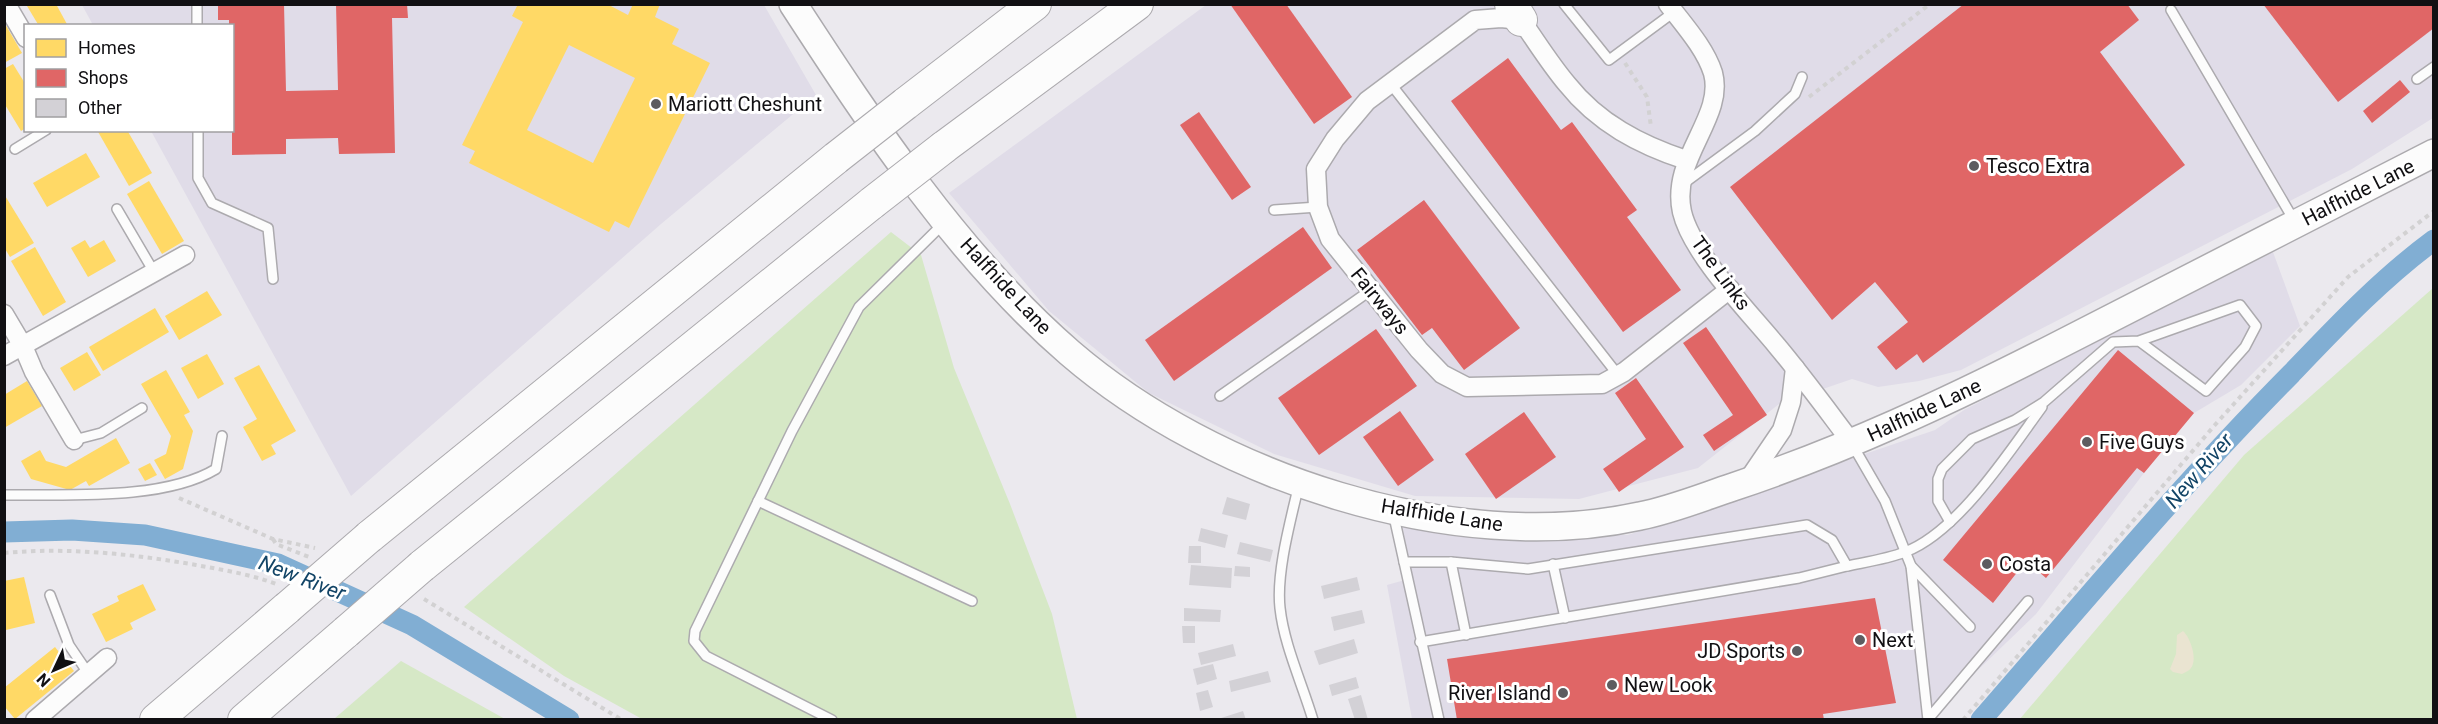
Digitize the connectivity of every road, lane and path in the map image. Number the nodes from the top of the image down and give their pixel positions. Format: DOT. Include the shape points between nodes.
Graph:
graph roads {
  1 [pos="6,4"];
  2 [pos="196,4"];
  3 [pos="793,4"];
  4 [pos="1035,4"];
  5 [pos="1137,4"];
  6 [pos="1564,4"];
  7 [pos="1930,4"];
  8 [pos="1671,8"];
  9 [pos="2171,10"];
  10 [pos="1516,12"];
  11 [pos="197,24"];
  12 [pos="24,35"];
  13 [pos="1619,53"];
  14 [pos="2433,67"];
  15 [pos="1802,77"];
  16 [pos="2417,79"];
  17 [pos="1390,83"];
  18 [pos="1808,98"];
  19 [pos="43,132"];
  20 [pos="198,132"];
  21 [pos="1650,148"];
  22 [pos="15,149"];
  23 [pos="2433,153"];
  24 [pos="1686,160"];
  25 [pos="1682,184"];
  26 [pos="1318,207"];
  27 [pos="117,209"];
  28 [pos="1274,210"];
  29 [pos="2433,211"];
  30 [pos="946,220"];
  31 [pos="2296,224"];
  32 [pos="185,255"];
  33 [pos="154,272"];
  34 [pos="273,279"];
  35 [pos="1730,289"];
  36 [pos="1371,290"];
  37 [pos="4,314"];
  38 [pos="2139,341"];
  39 [pos="23,346"];
  40 [pos="4,356"];
  41 [pos="1796,369"];
  42 [pos="1618,375"];
  43 [pos="1220,396"];
  44 [pos="2044,402"];
  45 [pos="142,408"];
  46 [pos="222,436"];
  47 [pos="74,440"];
  48 [pos="1852,443"];
  49 [pos="1299,481"];
  50 [pos="1746,483"];
  51 [pos="156,488"];
  52 [pos="4,495"];
  53 [pos="758,501"];
  54 [pos="1392,510"];
  55 [pos="1950,522"];
  56 [pos="273,539"];
  57 [pos="315,548"];
  58 [pos="1905,552"];
  59 [pos="4,553"];
  60 [pos="312,558"];
  61 [pos="1404,562"];
  62 [pos="1451,562"];
  63 [pos="1554,564"];
  64 [pos="1911,566"];
  65 [pos="1847,567"];
  66 [pos="50,595"];
  67 [pos="284,596"];
  68 [pos="424,599"];
  69 [pos="972,601"];
  70 [pos="2028,601"];
  71 [pos="1564,618"];
  72 [pos="1970,627"];
  73 [pos="1466,635"];
  74 [pos="1420,642"];
  75 [pos="107,658"];
  76 [pos="88,673"];
  77 [pos="1929,719"];
  78 [pos="35,720"];
  79 [pos="156,720"];
  80 [pos="244,720"];
  81 [pos="622,720"];
  82 [pos="832,720"];
  83 [pos="1312,720"];
  84 [pos="1439,720"];
  85 [pos="1963,720"];
  1 -- 12 [label="street"];
  2 -- 11 [label="lane"];
  3 -- 30 [label="main road, Halfhide Lane" via="859,103"];
  4 -- 67 [label="highway, bridge" via="836,158 369,537"];
  5 -- 80 [label="highway, bridge" via="872,203 422,566"];
  6 -- 13 [label="lane" via="1609,60"];
  7 -- 18 [label="path"];
  8 -- 13 [label="lane"];
  8 -- 24 [label="street, The Links" via="1713,73 1715,95"];
  9 -- 31 [label="lane"];
  10 -- 17 [label="street, Fairways" via="1501,18 1475,20"];
  10 -- 21 [label="street" via="1567,85 1602,119"];
  13 -- 21 [label="path" via="1647,97 1652,117"];
  14 -- 16 [label="lane"];
  15 -- 25 [label="lane" via="1795,94 1755,131"];
  17 -- 26 [label="street, Fairways" via="1335,138 1316,170"];
  17 -- 42 [label="lane"];
  19 -- 22 [label="lane"];
  20 -- 34 [label="lane" via="198,178 212,203 268,228"];
  21 -- 24 [label="street"];
  23 -- 31 [label="main road, Halfhide Lane"];
  24 -- 25 [label="street, The Links"];
  25 -- 35 [label="street, The Links" via="1682,211 1690,230 1706,259"];
  26 -- 28 [label="lane"];
  26 -- 36 [label="street, Fairways" via="1330,239"];
  27 -- 33 [label="lane"];
  29 -- 85 [label="path" via="2348,277"];
  30 -- 49 [label="main road, Halfhide Lane" via="1010,295 1070,354 1150,414 1237,458"];
  30 -- 53 [label="lane" via="859,307"];
  31 -- 48 [label="main road, Halfhide Lane" via="1940,406"];
  32 -- 33 [label="street"];
  33 -- 39 [label="street"];
  35 -- 41 [label="street, The Links"];
  35 -- 42 [label="street, Fairways"];
  36 -- 42 [label="street, Fairways" via="1442,374 1467,387 1602,384"];
  36 -- 43 [label="lane"];
  37 -- 39 [label="street"];
  38 -- 38 [label="lane" via="2240,305 2256,326 2245,347 2206,391"];
  38 -- 44 [label="lane" via="2113,342"];
  39 -- 40 [label="street"];
  39 -- 47 [label="street"];
  41 -- 48 [label="street, The Links"];
  41 -- 50 [label="street" via="1782,430"];
  44 -- 55 [label="lane" via="1993,472"];
  44 -- 55 [label="lane" via="1972,439 1942,469 1938,501"];
  45 -- 47 [label="lane" via="101,433"];
  46 -- 51 [label="lane" via="216,469 198,480"];
  48 -- 50 [label="main road, Halfhide Lane"];
  48 -- 58 [label="lane" via="1885,501"];
  49 -- 54 [label="main road, Halfhide Lane" via="1337,496"];
  49 -- 83 [label="lane" via="1286,542 1280,605"];
  50 -- 54 [label="main road, Halfhide Lane" via="1640,516 1561,526 1492,526"];
  51 -- 52 [label="lane" via="84,495"];
  51 -- 56 [label="path"];
  53 -- 69 [label="lane"];
  53 -- 82 [label="lane" via="699,619 694,641 706,656"];
  54 -- 61 [label="lane"];
  55 -- 58 [label="lane" via="1938,534"];
  56 -- 57 [label="path"];
  56 -- 60 [label="path" via="276,544"];
  58 -- 64 [label="lane"];
  58 -- 65 [label="lane"];
  59 -- 67 [label="path" via="136,555 255,576"];
  61 -- 62 [label="lane"];
  61 -- 74 [label="lane"];
  62 -- 63 [label="lane" via="1528,569"];
  62 -- 73 [label="lane"];
  63 -- 65 [label="lane" via="1807,525 1832,540"];
  63 -- 71 [label="lane"];
  64 -- 72 [label="lane"];
  64 -- 77 [label="lane"];
  65 -- 71 [label="lane"];
  66 -- 76 [label="lane" via="69,645"];
  67 -- 79 [label="highway"];
  68 -- 81 [label="path"];
  70 -- 77 [label="lane"];
  71 -- 73 [label="lane"];
  73 -- 74 [label="lane"];
  74 -- 84 [label="lane"];
  75 -- 76 [label="street"];
  76 -- 78 [label="street"];
}
